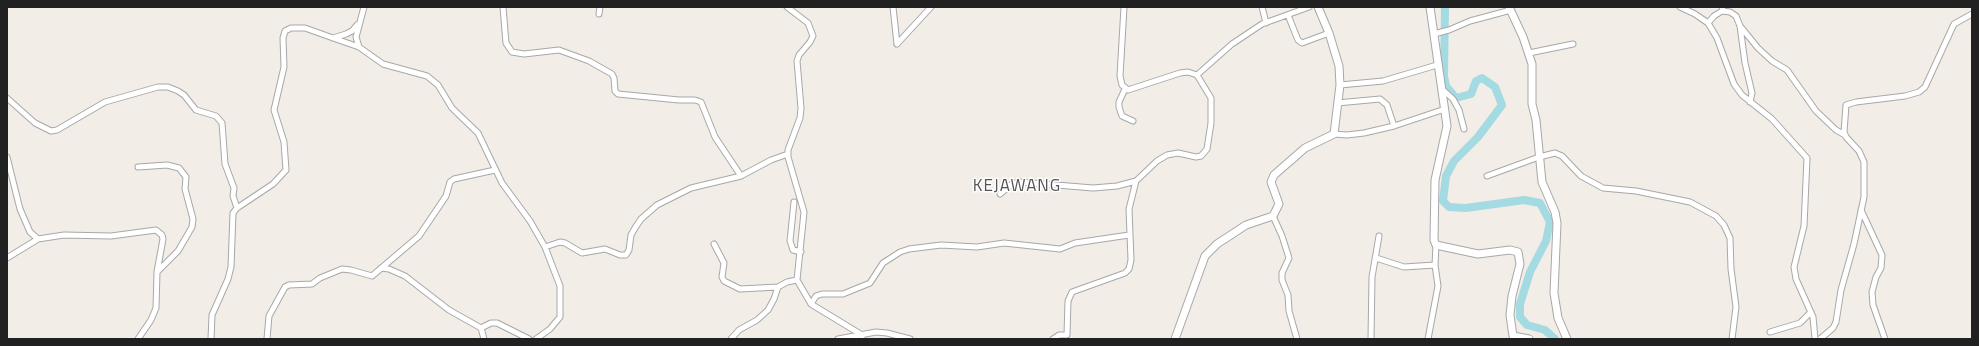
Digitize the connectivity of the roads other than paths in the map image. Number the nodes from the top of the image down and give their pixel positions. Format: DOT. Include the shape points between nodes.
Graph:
graph roads {
  1 [pos="364,7"];
  2 [pos="503,7"];
  3 [pos="600,7"];
  4 [pos="789,7"];
  5 [pos="893,7"];
  6 [pos="931,7"];
  7 [pos="1124,7"];
  8 [pos="1262,7"];
  9 [pos="1309,7"];
  10 [pos="1318,7"];
  11 [pos="1430,7"];
  12 [pos="1680,7"];
  13 [pos="1510,9"];
  14 [pos="1722,9"];
  15 [pos="599,14"];
  16 [pos="1972,14"];
  17 [pos="1288,15"];
  18 [pos="360,19"];
  19 [pos="1266,23"];
  20 [pos="1708,24"];
  21 [pos="1740,26"];
  22 [pos="1329,33"];
  23 [pos="1434,34"];
  24 [pos="333,38"];
  25 [pos="1573,44"];
  26 [pos="359,47"];
  27 [pos="1529,53"];
  28 [pos="1437,65"];
  29 [pos="1197,76"];
  30 [pos="1340,84"];
  31 [pos="1441,88"];
  32 [pos="1125,89"];
  33 [pos="7,98"];
  34 [pos="1750,102"];
  35 [pos="1337,103"];
  36 [pos="1445,109"];
  37 [pos="1133,121"];
  38 [pos="1394,126"];
  39 [pos="1464,129"];
  40 [pos="1334,134"];
  41 [pos="1845,135"];
  42 [pos="788,154"];
  43 [pos="7,157"];
  44 [pos="1539,157"];
  45 [pos="138,167"];
  46 [pos="495,170"];
  47 [pos="9,174"];
  48 [pos="741,176"];
  49 [pos="1487,176"];
  50 [pos="1136,181"];
  51 [pos="1000,194"];
  52 [pos="794,202"];
  53 [pos="237,208"];
  54 [pos="1861,210"];
  55 [pos="1273,216"];
  56 [pos="1129,235"];
  57 [pos="1379,236"];
  58 [pos="38,239"];
  59 [pos="714,244"];
  60 [pos="1436,245"];
  61 [pos="545,247"];
  62 [pos="801,252"];
  63 [pos="7,258"];
  64 [pos="1376,258"];
  65 [pos="1435,265"];
  66 [pos="382,268"];
  67 [pos="157,272"];
  68 [pos="797,280"];
  69 [pos="778,287"];
  70 [pos="811,304"];
  71 [pos="1811,312"];
  72 [pos="481,328"];
  73 [pos="1770,332"];
  74 [pos="862,337"];
  75 [pos="1069,337"];
  76 [pos="1514,337"];
  77 [pos="138,339"];
  78 [pos="211,339"];
  79 [pos="268,339"];
  80 [pos="484,339"];
  81 [pos="528,339"];
  82 [pos="536,339"];
  83 [pos="731,339"];
  84 [pos="838,339"];
  85 [pos="910,339"];
  86 [pos="1053,339"];
  87 [pos="1175,339"];
  88 [pos="1297,339"];
  89 [pos="1371,339"];
  90 [pos="1428,339"];
  91 [pos="1529,339"];
  92 [pos="1567,339"];
  93 [pos="1732,339"];
  94 [pos="1814,339"];
  95 [pos="1820,339"];
  96 [pos="1885,339"];
  1 -- 18 [label="street"];
  2 -- 48 [label="street" via="506,43 512,52 524,54 559,50 589,61 612,74 615,91 618,94 701,102 715,137"];
  3 -- 15 [label="street"];
  4 -- 42 [label="street" via="808,23 813,36 797,61 800,113"];
  5 -- 6 [label="street" via="896,44"];
  7 -- 32 [label="street" via="1120,76"];
  8 -- 19 [label="street"];
  9 -- 17 [label="street"];
  10 -- 22 [label="street"];
  11 -- 23 [label="street"];
  12 -- 20 [label="street"];
  13 -- 23 [label="street"];
  13 -- 27 [label="street"];
  14 -- 20 [label="street"];
  14 -- 21 [label="street" via="1734,14"];
  16 -- 41 [label="street" via="1953,26 1922,90 1905,96 1847,104"];
  17 -- 19 [label="street"];
  17 -- 22 [label="street" via="1298,40 1302,43"];
  18 -- 24 [label="street" via="352,32"];
  18 -- 26 [label="street" via="355,39"];
  19 -- 29 [label="street" via="1232,44"];
  20 -- 34 [label="street" via="1717,38 1734,84"];
  21 -- 34 [label="street" via="1752,93"];
  21 -- 41 [label="street" via="1758,48 1787,70 1816,111"];
  22 -- 30 [label="street" via="1339,66"];
  23 -- 28 [label="street"];
  24 -- 26 [label="street"];
  24 -- 53 [label="street" via="304,28 291,28 285,31 284,67 274,110 284,142 286,170 273,184"];
  25 -- 27 [label="street"];
  26 -- 46 [label="street" via="383,64 432,79 452,108 478,133"];
  27 -- 44 [label="street"];
  28 -- 30 [label="street" via="1383,81"];
  28 -- 31 [label="street"];
  29 -- 32 [label="street" via="1188,72 1180,73 1132,90"];
  29 -- 50 [label="street" via="1212,103 1207,149 1201,156 1196,157 1178,153 1167,155"];
  30 -- 35 [label="street"];
  31 -- 36 [label="street"];
  31 -- 39 [label="street" via="1453,99"];
  32 -- 37 [label="street" via="1119,107 1122,116"];
  33 -- 53 [label="street" via="34,123 51,131 105,102 158,87 178,91 196,110 216,116 222,123 225,164 234,188 232,196"];
  34 -- 71 [label="street" via="1772,119 1807,158 1804,226 1794,268 1796,279"];
  35 -- 38 [label="street" via="1380,100 1387,105"];
  35 -- 40 [label="street"];
  36 -- 38 [label="street"];
  36 -- 60 [label="street" via="1447,126 1436,180"];
  38 -- 40 [label="street" via="1364,133"];
  40 -- 55 [label="street" via="1306,148 1274,175 1271,182 1279,204"];
  41 -- 54 [label="street" via="1859,151 1864,162"];
  42 -- 48 [label="street"];
  42 -- 62 [label="street" via="804,212"];
  43 -- 47 [label="street"];
  44 -- 49 [label="street"];
  44 -- 92 [label="street" via="1542,182 1556,212 1558,223 1554,293 1559,322"];
  44 -- 93 [label="street" via="1559,154 1581,176 1603,188 1636,191 1690,202 1716,216 1730,238 1736,307"];
  45 -- 67 [label="street" via="167,165 179,168 186,177 185,189 193,218 192,226 178,251"];
  46 -- 61 [label="street" via="530,220"];
  46 -- 66 [label="street" via="450,182 446,196 419,236"];
  47 -- 58 [label="street" via="30,232"];
  48 -- 61 [label="street" via="691,188 657,205 634,228 626,254 620,255 605,249 582,253 560,242"];
  50 -- 51 [label="street" via="1093,188 1020,182 1012,184"];
  50 -- 56 [label="street" via="1129,209"];
  52 -- 62 [label="street" via="790,241 793,250"];
  53 -- 78 [label="street" via="232,218 231,266 212,315"];
  54 -- 95 [label="street" via="1841,290 1836,322"];
  54 -- 96 [label="street" via="1882,255 1881,268 1872,292 1873,305"];
  55 -- 87 [label="street" via="1246,225 1217,244 1205,256"];
  55 -- 88 [label="street" via="1288,258 1282,280 1288,295 1289,311"];
  56 -- 70 [label="street" via="1075,243 1060,249 1004,243 977,247 941,245 909,249 883,263 870,283 843,294 816,296"];
  56 -- 75 [label="street" via="1132,260 1129,269 1125,273 1070,294"];
  57 -- 64 [label="street"];
  58 -- 63 [label="street"];
  58 -- 67 [label="street" via="64,235 111,236 156,230 163,239"];
  59 -- 69 [label="street" via="724,263 724,281 740,288"];
  60 -- 65 [label="street"];
  60 -- 76 [label="street" via="1478,254 1510,250 1518,252 1520,264 1510,305"];
  61 -- 82 [label="street" via="560,286 561,309 556,322"];
  62 -- 68 [label="street"];
  64 -- 65 [label="street" via="1404,267"];
  64 -- 89 [label="street" via="1372,277"];
  65 -- 90 [label="street" via="1438,286"];
  66 -- 72 [label="street" via="389,268 405,276 449,310"];
  66 -- 79 [label="street" via="372,276 342,269 312,284 285,287 269,316"];
  67 -- 77 [label="street" via="156,308 152,320"];
  68 -- 69 [label="street"];
  68 -- 70 [label="street"];
  69 -- 83 [label="street" via="768,310 739,330"];
  70 -- 74 [label="street"];
  71 -- 73 [label="street" via="1800,323"];
  71 -- 94 [label="street"];
  72 -- 80 [label="street"];
  72 -- 81 [label="street" via="491,322 497,323"];
  74 -- 84 [label="street"];
  74 -- 85 [label="street" via="887,333"];
  75 -- 86 [label="street" via="1059,335"];
  76 -- 91 [label="street"];
}
